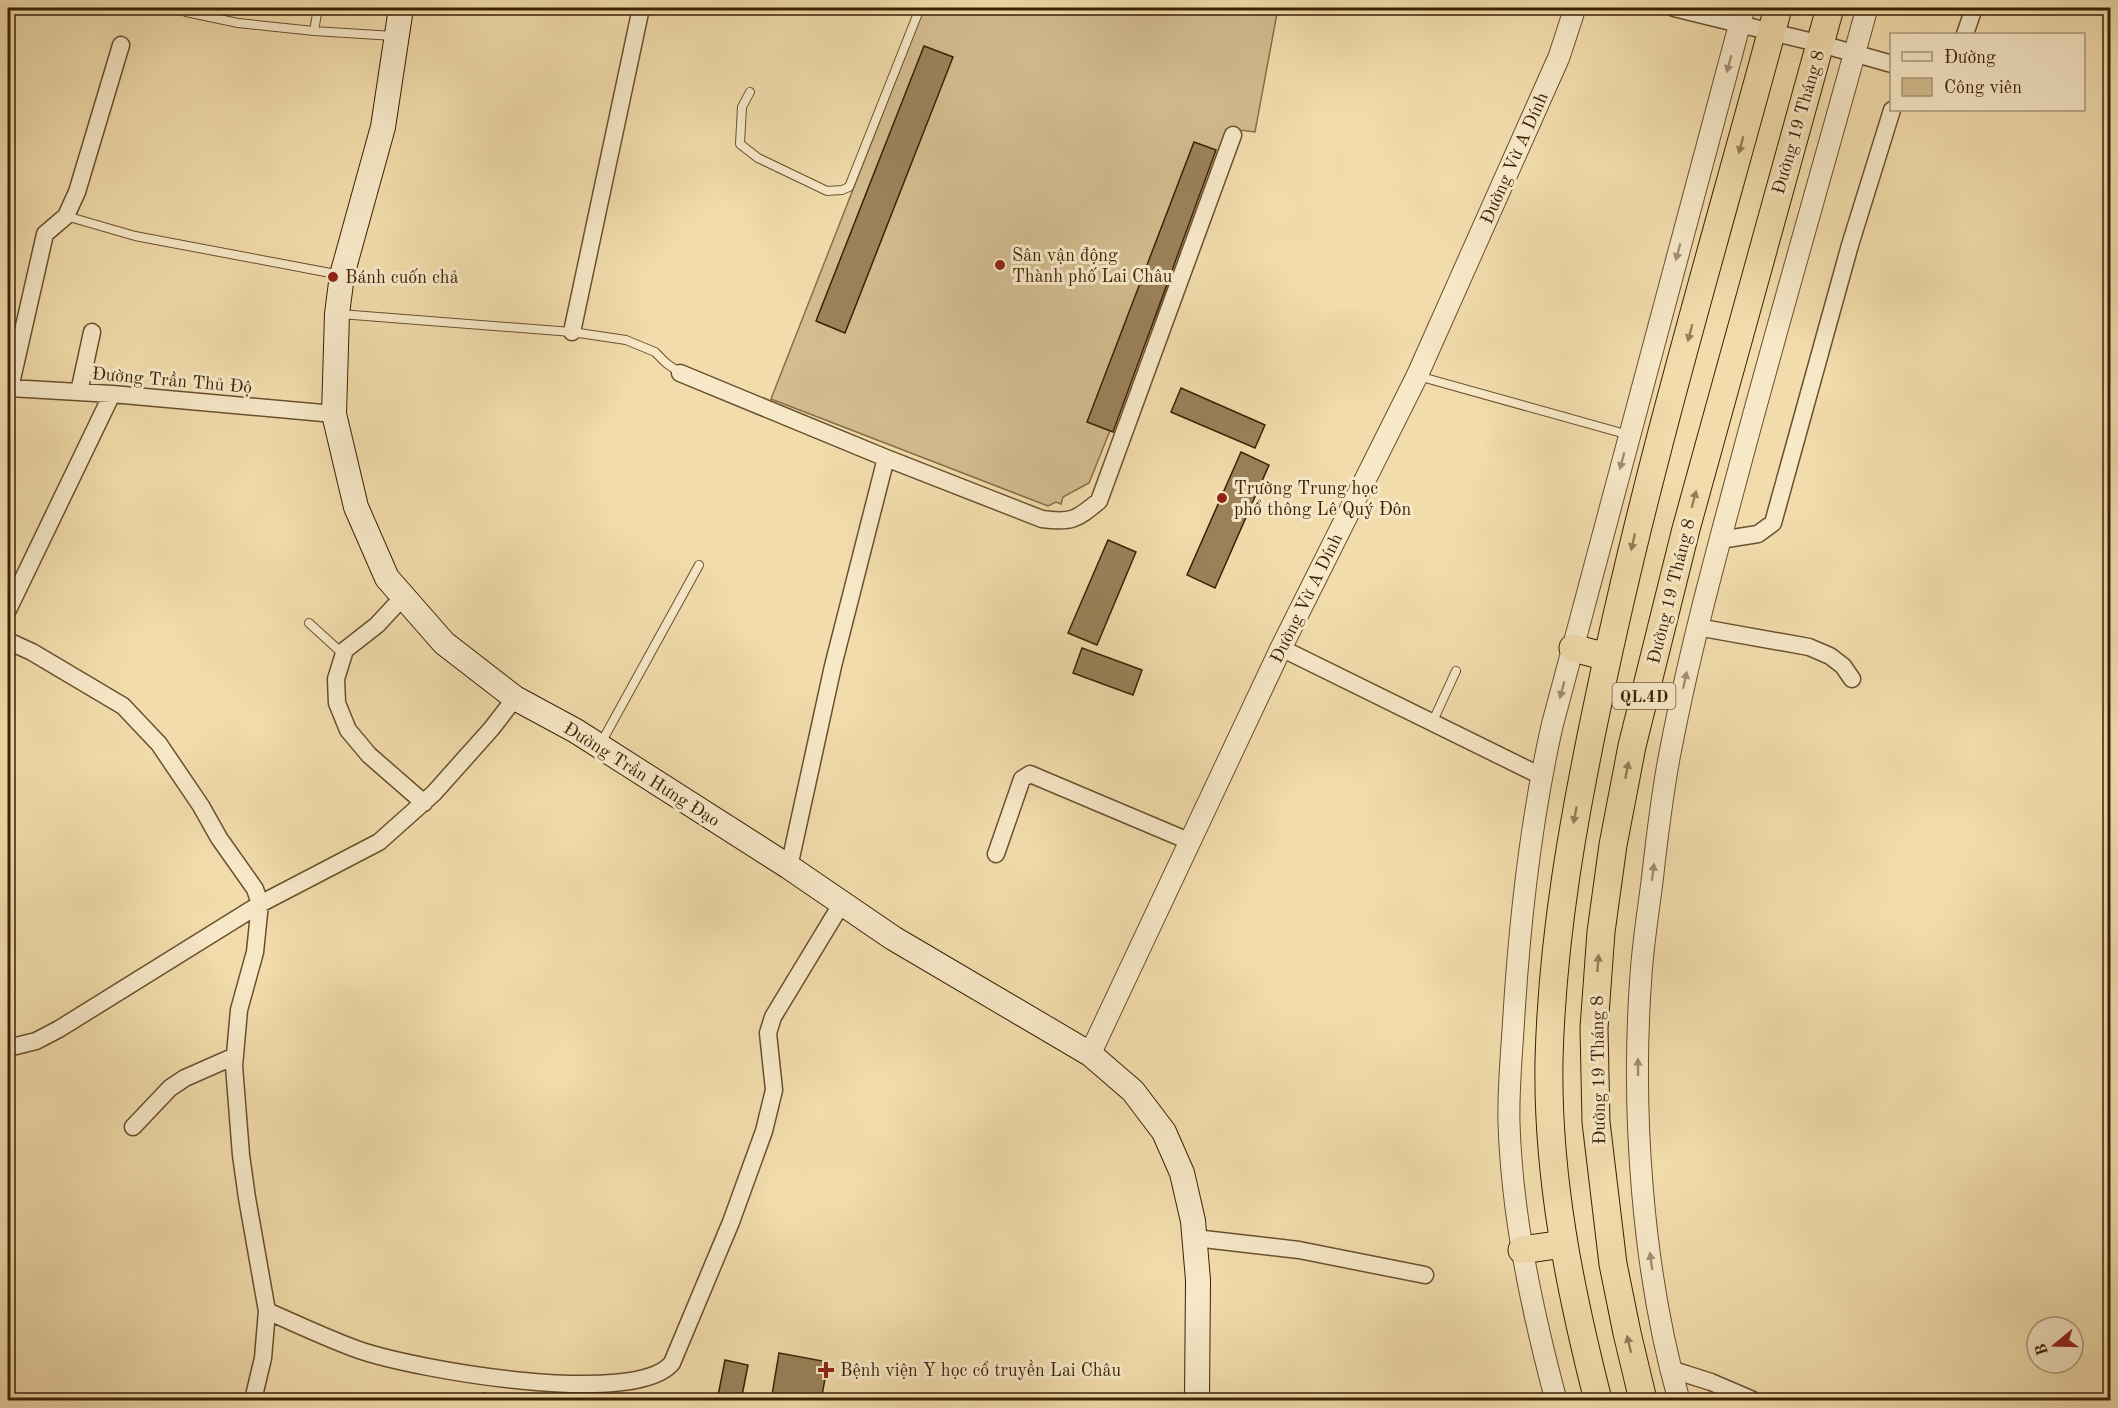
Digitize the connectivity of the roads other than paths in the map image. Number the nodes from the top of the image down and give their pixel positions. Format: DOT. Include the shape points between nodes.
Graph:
graph roads {
  1 [pos="318,8"];
  2 [pos="401,8"];
  3 [pos="641,8"];
  4 [pos="920,8"];
  5 [pos="1575,8"];
  6 [pos="1674,8"];
  7 [pos="1830,8"];
  8 [pos="1867,8"];
  9 [pos="1974,8"];
  10 [pos="186,12"];
  11 [pos="1742,15"];
  12 [pos="1775,20"];
  13 [pos="315,31"];
  14 [pos="1965,33"];
  15 [pos="397,36"];
  16 [pos="1821,44"];
  17 [pos="121,45"];
  18 [pos="1854,54"];
  19 [pos="1890,63"];
  20 [pos="750,92"];
  21 [pos="1892,111"];
  22 [pos="1233,135"];
  23 [pos="66,216"];
  24 [pos="342,275"];
  25 [pos="337,314"];
  26 [pos="92,332"];
  27 [pos="572,332"];
  28 [pos="680,373"];
  29 [pos="1417,376"];
  30 [pos="9,389"];
  31 [pos="80,392"];
  32 [pos="112,394"];
  33 [pos="334,414"];
  34 [pos="1629,435"];
  35 [pos="885,458"];
  36 [pos="1720,540"];
  37 [pos="699,565"];
  38 [pos="403,597"];
  39 [pos="8,610"];
  40 [pos="309,623"];
  41 [pos="1697,627"];
  42 [pos="8,641"];
  43 [pos="1281,648"];
  44 [pos="1573,648"];
  45 [pos="343,654"];
  46 [pos="1607,657"];
  47 [pos="1456,671"];
  48 [pos="1852,679"];
  49 [pos="515,698"];
  50 [pos="1432,723"];
  51 [pos="599,746"];
  52 [pos="1541,776"];
  53 [pos="423,802"];
  54 [pos="1191,842"];
  55 [pos="996,854"];
  56 [pos="789,867"];
  57 [pos="842,903"];
  58 [pos="260,904"];
  59 [pos="8,1048"];
  60 [pos="1090,1054"];
  61 [pos="235,1056"];
  62 [pos="133,1127"];
  63 [pos="1195,1238"];
  64 [pos="1564,1244"];
  65 [pos="1522,1250"];
  66 [pos="1425,1275"];
  67 [pos="267,1311"];
  68 [pos="1670,1369"];
  69 [pos="537,1396"];
  70 [pos="253,1401"];
  71 [pos="1197,1401"];
  72 [pos="1556,1401"];
  73 [pos="1598,1401"];
  74 [pos="1643,1401"];
  75 [pos="1679,1401"];
  76 [pos="1753,1401"];
  1 -- 13 [label="lane"];
  2 -- 15 [label="main road, Đường Trần Hưng Đạo"];
  3 -- 27 [label="street"];
  4 -- 20 [label="lane" via="849,187 827,191 758,158 740,144 742,107"];
  5 -- 29 [label="street, Đường Vừ A Dính" via="1559,57"];
  6 -- 11 [label="street"];
  7 -- 16 [label="highway, Đường 19 Tháng 8 / QL.4D"];
  8 -- 18 [label="street, Đường 19 Tháng 8"];
  9 -- 14 [label="street"];
  10 -- 13 [label="lane" via="238,23"];
  11 -- 12 [label="street"];
  11 -- 34 [label="street, one-way"];
  12 -- 16 [label="street"];
  12 -- 46 [label="highway, QL.4D, one-way" via="1635,535"];
  13 -- 15 [label="lane"];
  15 -- 24 [label="main road, Đường Trần Hưng Đạo" via="383,127"];
  16 -- 18 [label="street"];
  74 -- 16 [label="highway, Đường 19 Tháng 8 / QL.4D, one-way" via="1614,1264 1596,1122 1594,1028 1601,932 1632,746 1677,563"];
  17 -- 23 [label="street" via="77,192"];
  18 -- 19 [label="street"];
  18 -- 36 [label="street, Đường 19 Tháng 8"];
  21 -- 36 [label="street" via="1773,523 1758,534"];
  22 -- 35 [label="street" via="1099,501 1083,515 1063,522 1042,519"];
  23 -- 24 [label="lane" via="135,236"];
  23 -- 30 [label="street" via="45,234"];
  24 -- 25 [label="main road, Đường Trần Hưng Đạo"];
  25 -- 27 [label="lane"];
  25 -- 33 [label="main road, Đường Trần Hưng Đạo"];
  26 -- 31 [label="street"];
  27 -- 28 [label="lane" via="626,340 655,352"];
  28 -- 35 [label="street"];
  29 -- 34 [label="lane"];
  29 -- 43 [label="street, Đường Vừ A Dính"];
  30 -- 31 [label="street, Đường Trần Thủ Độ"];
  31 -- 32 [label="street, Đường Trần Thủ Độ"];
  32 -- 33 [label="street, Đường Trần Thủ Độ"];
  32 -- 39 [label="street"];
  33 -- 38 [label="main road, Đường Trần Hưng Đạo" via="356,507 387,578"];
  34 -- 44 [label="street, one-way"];
  35 -- 56 [label="street" via="833,666"];
  36 -- 41 [label="street, Đường 19 Tháng 8"];
  37 -- 51 [label="lane"];
  38 -- 45 [label="street"];
  38 -- 49 [label="main road, Đường Trần Hưng Đạo" via="444,643"];
  40 -- 45 [label="lane"];
  41 -- 48 [label="street" via="1809,647 1830,656"];
  68 -- 41 [label="street, Đường 19 Tháng 8, one-way" via="1647,1234 1638,1111 1638,1025 1641,972 1670,751"];
  42 -- 58 [label="street" via="123,706 159,744 255,889"];
  43 -- 50 [label="street"];
  43 -- 54 [label="street, Đường Vừ A Dính"];
  44 -- 46 [label="highway"];
  44 -- 52 [label="street, one-way"];
  45 -- 53 [label="street" via="336,679 337,703 348,730 369,755"];
  46 -- 64 [label="highway, QL.4D, one-way" via="1573,826 1553,991 1549,1064 1552,1146"];
  47 -- 50 [label="lane"];
  49 -- 51 [label="main road, Đường Trần Hưng Đạo"];
  49 -- 53 [label="street"];
  50 -- 52 [label="street"];
  51 -- 56 [label="main road, Đường Trần Hưng Đạo"];
  52 -- 65 [label="street" via="1522,920 1511,1060 1509,1123"];
  53 -- 58 [label="street" via="379,842"];
  54 -- 55 [label="street" via="1030,774 1022,779"];
  54 -- 60 [label="street, Đường Vừ A Dính"];
  56 -- 57 [label="main road, Đường Trần Hưng Đạo"];
  57 -- 60 [label="main road, Đường Trần Hưng Đạo"];
  57 -- 69 [label="street" via="773,1017 768,1033 774,1090 764,1131 731,1222 666,1374 649,1384 612,1392"];
  58 -- 59 [label="street" via="59,1029 36,1041"];
  58 -- 61 [label="street" via="255,952 239,1010"];
  60 -- 63 [label="main road, Đường Trần Hưng Đạo" via="1133,1091 1164,1132 1182,1173"];
  61 -- 62 [label="street" via="170,1088"];
  61 -- 67 [label="street" via="241,1155"];
  63 -- 66 [label="street" via="1299,1250"];
  63 -- 71 [label="main road, Đường Trần Hưng Đạo"];
  64 -- 65 [label="highway"];
  64 -- 73 [label="highway, QL.4D"];
  65 -- 72 [label="street"];
  67 -- 69 [label="street" via="357,1350"];
  67 -- 70 [label="street" via="263,1358"];
  68 -- 75 [label="street, Đường 19 Tháng 8"];
  68 -- 76 [label="street"];
}
